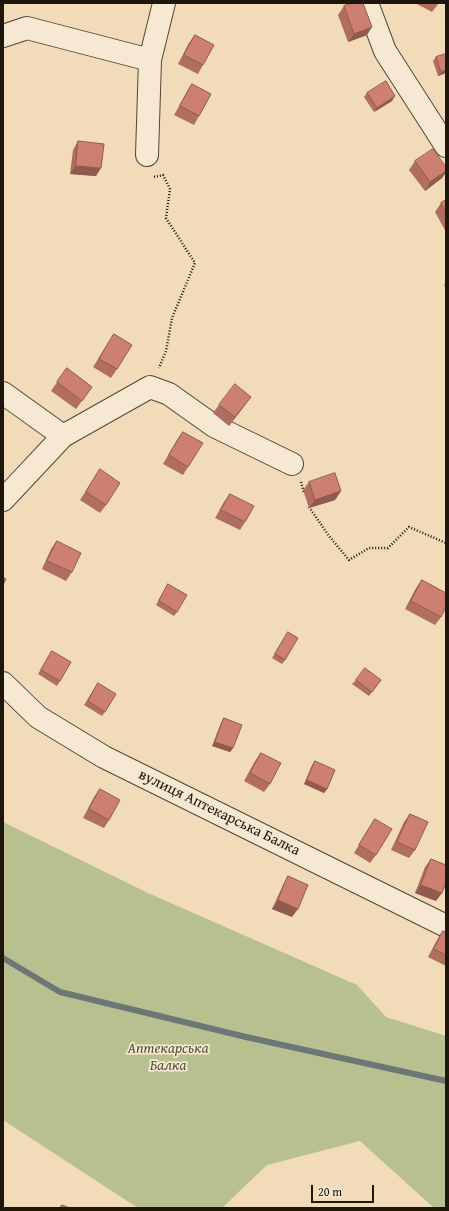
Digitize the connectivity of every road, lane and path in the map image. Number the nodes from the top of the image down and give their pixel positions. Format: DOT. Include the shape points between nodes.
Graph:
graph roads {
  1 [pos="164,3"];
  2 [pos="367,3"];
  3 [pos="3,36"];
  4 [pos="150,60"];
  5 [pos="446,146"];
  6 [pos="147,155"];
  7 [pos="150,387"];
  8 [pos="3,393"];
  9 [pos="63,436"];
  10 [pos="292,464"];
  11 [pos="305,496"];
  12 [pos="3,500"];
  13 [pos="307,502"];
  14 [pos="446,543"];
  15 [pos="3,683"];
  16 [pos="446,926"];
  1 -- 4 [label="street"];
  2 -- 5 [label="street" via="385,51"];
  3 -- 4 [label="street" via="27,28"];
  4 -- 6 [label="street"];
  6 -- 7 [label="path" via="146,178 162,175 170,189 166,218 195,263 172,318 166,350"];
  7 -- 9 [label="street"];
  7 -- 10 [label="street" via="169,394 214,426"];
  8 -- 9 [label="street"];
  9 -- 12 [label="street"];
  10 -- 11 [label="path" via="302,483"];
  13 -- 14 [label="path" via="329,536 349,560 369,548 388,548 409,527"];
  15 -- 16 [label="street, вулиця Аптекарська Балка" via="38,717 104,757"];
}
